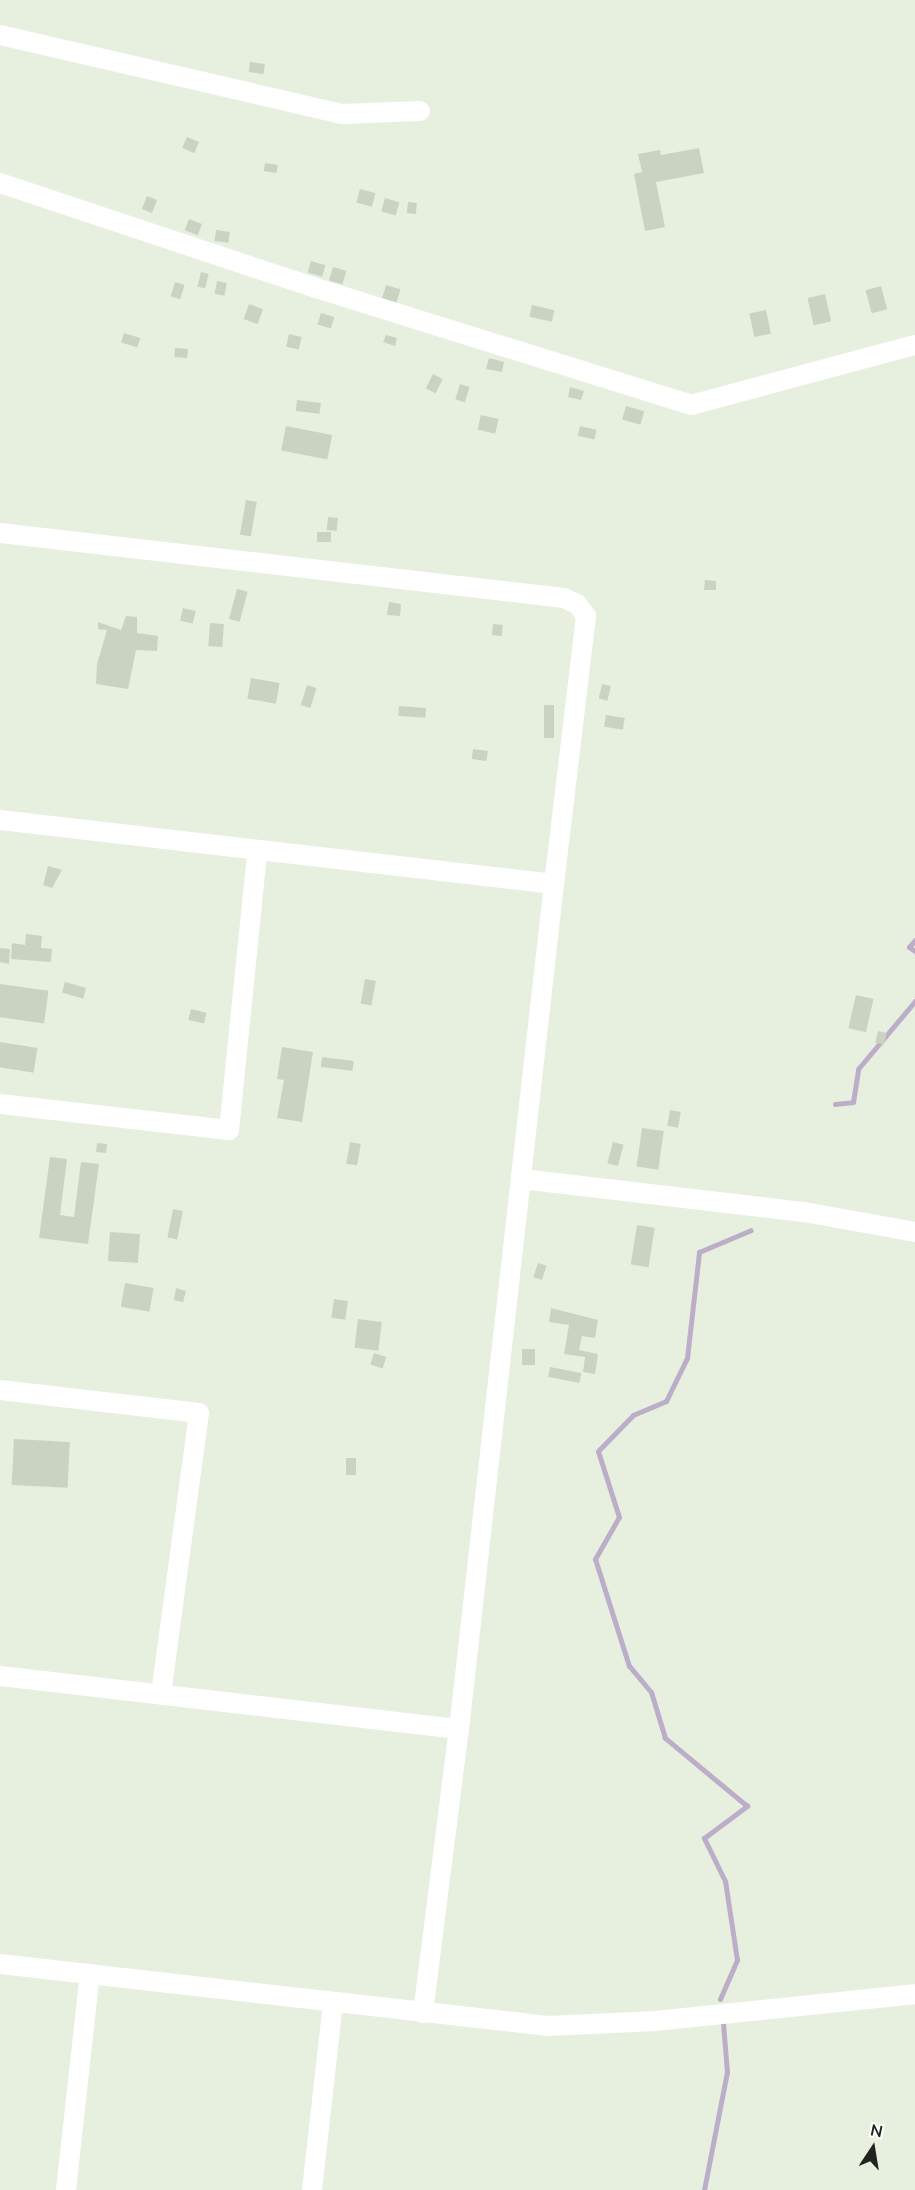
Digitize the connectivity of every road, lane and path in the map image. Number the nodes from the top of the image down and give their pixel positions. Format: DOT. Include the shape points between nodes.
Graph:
graph roads {
  1 [pos="0,35"];
  2 [pos="420,111"];
  3 [pos="0,183"];
  4 [pos="915,345"];
  5 [pos="0,532"];
  6 [pos="0,820"];
  7 [pos="257,853"];
  8 [pos="554,884"];
  9 [pos="0,1104"];
  10 [pos="522,1179"];
  11 [pos="915,1232"];
  12 [pos="0,1390"];
  13 [pos="0,1676"];
  14 [pos="161,1694"];
  15 [pos="459,1729"];
  16 [pos="0,1964"];
  17 [pos="90,1974"];
  18 [pos="915,1994"];
  19 [pos="333,2004"];
  20 [pos="423,2013"];
  21 [pos="66,2190"];
  22 [pos="312,2190"];
  1 -- 2 [label="street" via="342,114"];
  3 -- 4 [label="street" via="316,288 691,405"];
  5 -- 8 [label="street" via="564,598 577,604 586,616"];
  6 -- 7 [label="street"];
  7 -- 8 [label="street"];
  7 -- 9 [label="street" via="229,1130"];
  8 -- 10 [label="street"];
  10 -- 11 [label="street" via="804,1212"];
  10 -- 15 [label="street"];
  12 -- 14 [label="street" via="199,1413"];
  13 -- 14 [label="street"];
  14 -- 15 [label="street"];
  15 -- 20 [label="street"];
  16 -- 17 [label="street"];
  17 -- 19 [label="street"];
  17 -- 21 [label="street"];
  18 -- 20 [label="street" via="678,2019 548,2026"];
  19 -- 20 [label="street"];
  19 -- 22 [label="street"];
}
